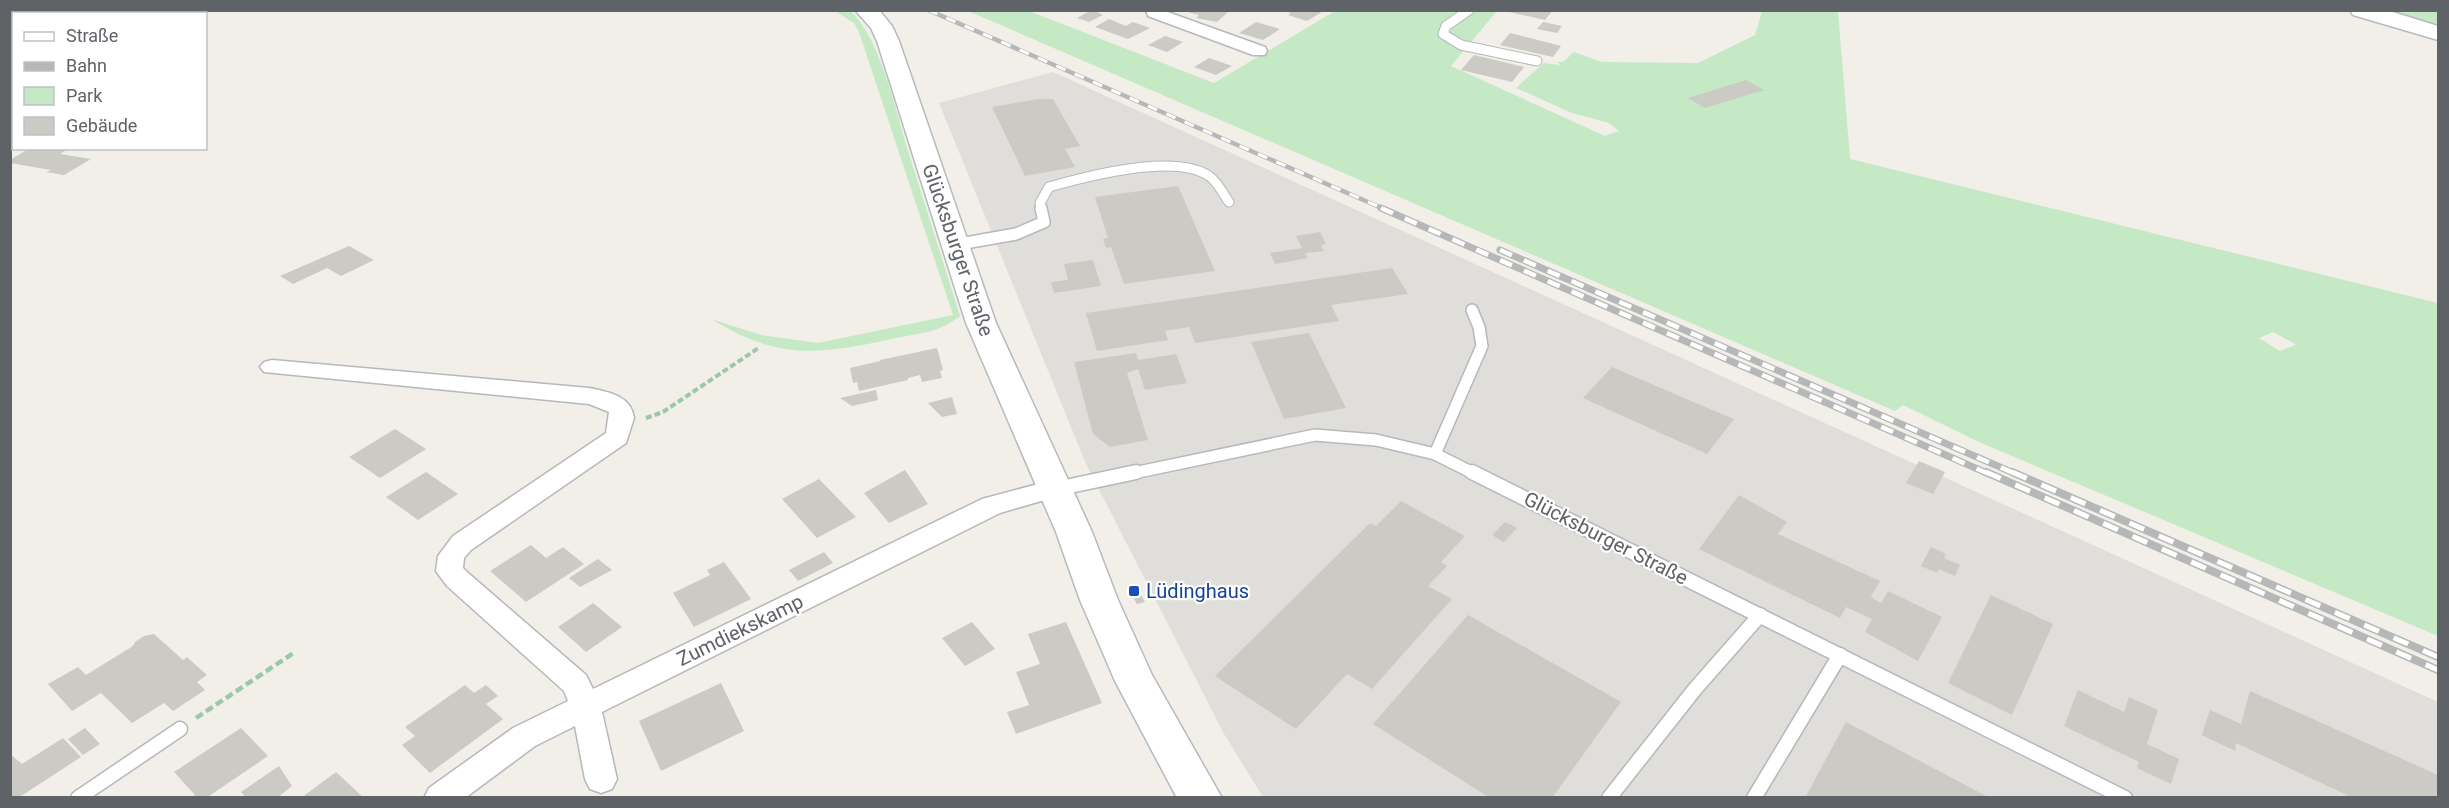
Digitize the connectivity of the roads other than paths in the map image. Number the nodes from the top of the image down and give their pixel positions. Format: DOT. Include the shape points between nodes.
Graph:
graph roads {
  1 [pos="866,10"];
  2 [pos="1154,10"];
  3 [pos="1469,10"];
  4 [pos="2361,10"];
  5 [pos="2439,33"];
  6 [pos="1259,51"];
  7 [pos="1537,61"];
  8 [pos="1229,202"];
  9 [pos="954,245"];
  10 [pos="1472,310"];
  11 [pos="272,367"];
  12 [pos="1435,454"];
  13 [pos="1053,489"];
  14 [pos="1760,615"];
  15 [pos="1840,655"];
  16 [pos="586,706"];
  17 [pos="180,729"];
  18 [pos="601,779"];
  19 [pos="78,798"];
  20 [pos="440,798"];
  21 [pos="1200,798"];
  22 [pos="1609,798"];
  23 [pos="1754,798"];
  24 [pos="2125,798"];
  1 -- 9 [label="main road, Glücksburger Straße" via="888,40"];
  2 -- 6 [label="street"];
  3 -- 7 [label="lane" via="1446,26 1443,34 1461,45"];
  4 -- 5 [label="main road"];
  8 -- 9 [label="lane" via="1210,176 1185,168 1154,166 1087,176 1049,187 1040,203 1044,222 1016,234"];
  9 -- 13 [label="main road, Glücksburger Straße" via="981,323"];
  10 -- 12 [label="lane" via="1482,346"];
  11 -- 16 [label="street" via="598,398 618,405 623,415 617,437 462,543 449,562 450,572 576,684"];
  12 -- 13 [label="lane, Glücksburger Straße" via="1376,440 1315,435"];
  12 -- 14 [label="lane, Glücksburger Straße"];
  13 -- 16 [label="street, Zumdiekskamp" via="991,506"];
  13 -- 21 [label="main road, Glücksburger Straße" via="1135,681"];
  14 -- 15 [label="lane, Glücksburger Straße"];
  14 -- 22 [label="lane" via="1695,689"];
  15 -- 23 [label="lane"];
  15 -- 24 [label="lane, Glücksburger Straße"];
  16 -- 18 [label="street"];
  16 -- 20 [label="street, Zumdiekskamp" via="524,737"];
  17 -- 19 [label="lane"];
}
